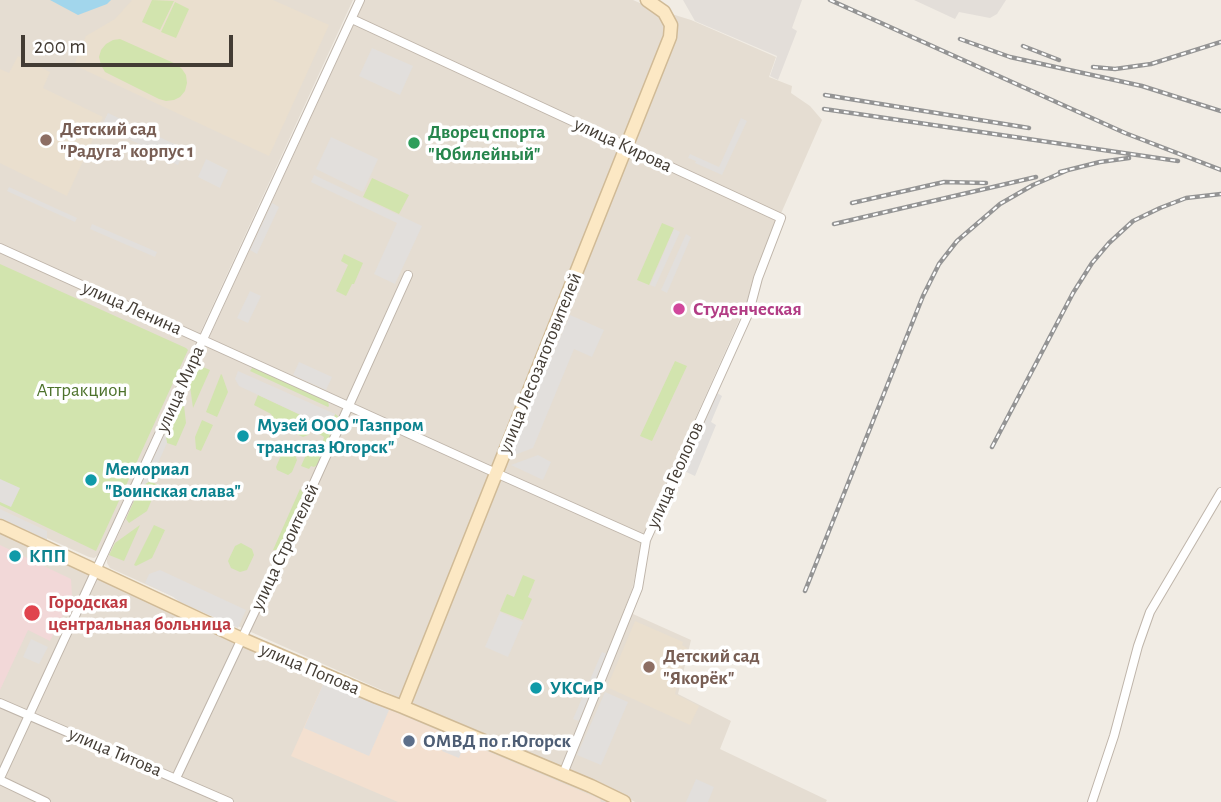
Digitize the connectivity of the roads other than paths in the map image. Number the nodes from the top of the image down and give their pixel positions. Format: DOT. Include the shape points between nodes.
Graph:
graph roads {
  1 [pos="360,0"];
  2 [pos="647,0"];
  3 [pos="352,19"];
  4 [pos="626,147"];
  5 [pos="781,218"];
  6 [pos="0,248"];
  7 [pos="408,275"];
  8 [pos="202,339"];
  9 [pos="349,406"];
  10 [pos="496,473"];
  11 [pos="1221,492"];
  12 [pos="0,526"];
  13 [pos="646,540"];
  14 [pos="96,572"];
  15 [pos="242,639"];
  16 [pos="0,703"];
  17 [pos="403,707"];
  18 [pos="30,716"];
  19 [pos="563,774"];
  20 [pos="0,779"];
  21 [pos="176,779"];
  22 [pos="46,802"];
  23 [pos="229,802"];
  24 [pos="624,802"];
  25 [pos="1092,802"];
  1 -- 3 [label="street, улица Мира"];
  2 -- 4 [label="main road, улица Лесозаготовителей" via="668,19 670,37"];
  3 -- 4 [label="street, улица Кирова"];
  3 -- 8 [label="street, улица Мира"];
  4 -- 5 [label="street, улица Кирова"];
  4 -- 10 [label="main road, улица Лесозаготовителей"];
  5 -- 13 [label="street, улица Геологов" via="749,312"];
  6 -- 8 [label="street, улица Ленина"];
  7 -- 9 [label="street, улица Строителей"];
  8 -- 9 [label="street, улица Ленина"];
  8 -- 14 [label="street, улица Мира"];
  9 -- 10 [label="street, улица Ленина"];
  9 -- 15 [label="street, улица Строителей"];
  10 -- 13 [label="street, улица Ленина"];
  10 -- 17 [label="main road, улица Лесозаготовителей"];
  11 -- 25 [label="street" via="1150,612"];
  12 -- 14 [label="main road, улица Попова"];
  13 -- 19 [label="street, улица Геологов" via="638,588"];
  14 -- 15 [label="main road, улица Попова"];
  14 -- 18 [label="street, улица Мира"];
  15 -- 17 [label="main road, улица Попова"];
  15 -- 21 [label="street, улица Строителей"];
  16 -- 18 [label="street, улица Титова"];
  17 -- 19 [label="main road, улица Попова"];
  18 -- 20 [label="street, улица Мира"];
  18 -- 21 [label="street, улица Титова"];
  19 -- 24 [label="main road, улица Попова"];
  20 -- 22 [label="street"];
  21 -- 23 [label="street, улица Титова"];
}
